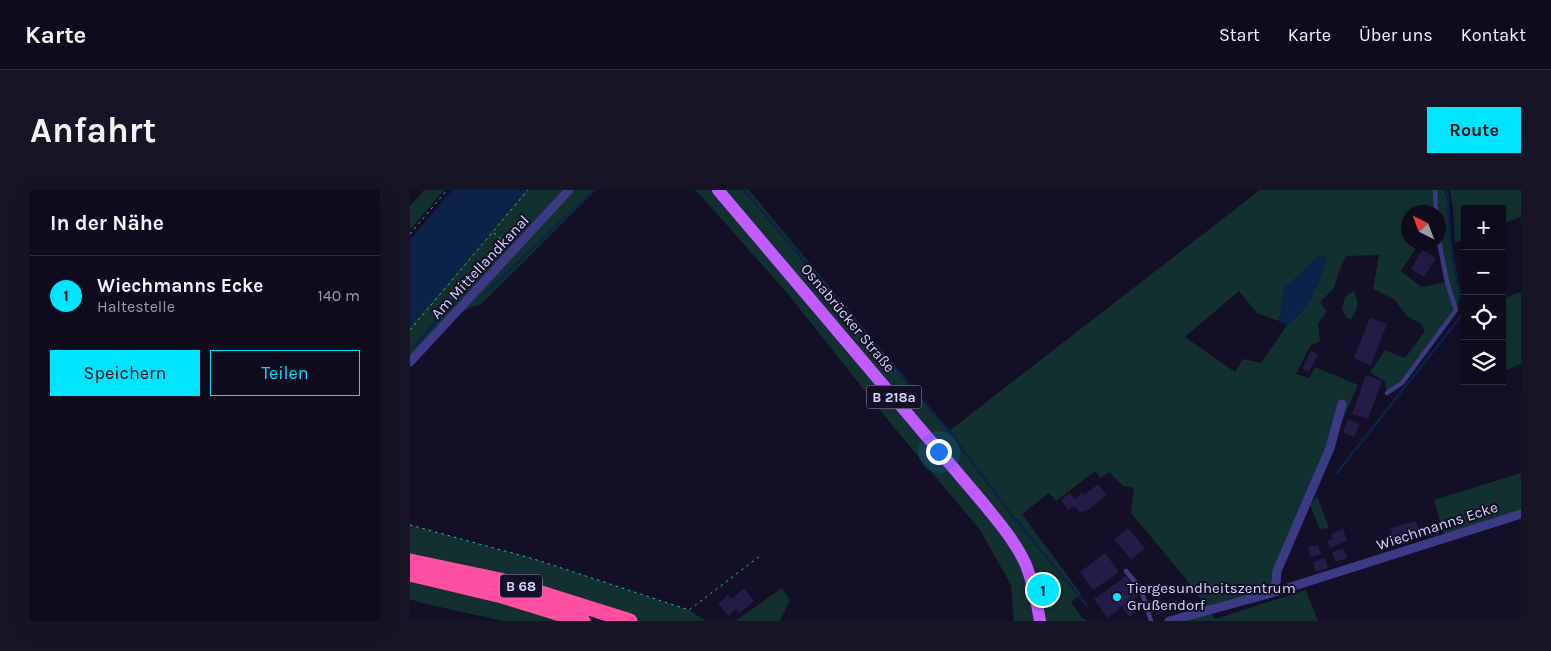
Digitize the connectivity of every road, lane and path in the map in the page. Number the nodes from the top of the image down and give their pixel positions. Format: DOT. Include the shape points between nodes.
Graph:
graph roads {
  1 [pos="446,190"];
  2 [pos="528,190"];
  3 [pos="570,190"];
  4 [pos="718,190"];
  5 [pos="1435,190"];
  6 [pos="1436,205"];
  7 [pos="493,233"];
  8 [pos="410,234"];
  9 [pos="514,250"];
  10 [pos="1441,250"];
  11 [pos="410,330"];
  12 [pos="410,362"];
  13 [pos="1387,393"];
  14 [pos="1342,404"];
  15 [pos="1521,514"];
  16 [pos="410,525"];
  17 [pos="760,556"];
  18 [pos="410,561"];
  19 [pos="1126,571"];
  20 [pos="410,574"];
  21 [pos="1275,592"];
  22 [pos="583,621"];
  23 [pos="630,621"];
  24 [pos="1040,621"];
  25 [pos="1151,621"];
  26 [pos="1168,621"];
  1 -- 8 [label="path"];
  2 -- 7 [label="path"];
  3 -- 9 [label="street, Am Mittellandkanal"];
  4 -- 24 [label="main road, Osnabrücker Straße / B 218a" via="1006,533 1025,564"];
  5 -- 6 [label="lane"];
  7 -- 9 [label="path"];
  7 -- 11 [label="path"];
  9 -- 12 [label="street, Am Mittellandkanal"];
  10 -- 13 [label="lane" via="1456,310 1402,383"];
  14 -- 21 [label="street" via="1330,448 1278,572"];
  15 -- 21 [label="street, Wiechmanns Ecke"];
  16 -- 17 [label="path" via="534,559 689,610"];
  18 -- 23 [label="highway, B 68" via="500,580"];
  19 -- 25 [label="lane" via="1142,591"];
  20 -- 22 [label="highway, B 68" via="502,596"];
  21 -- 26 [label="street, Wiechmanns Ecke"];
}
